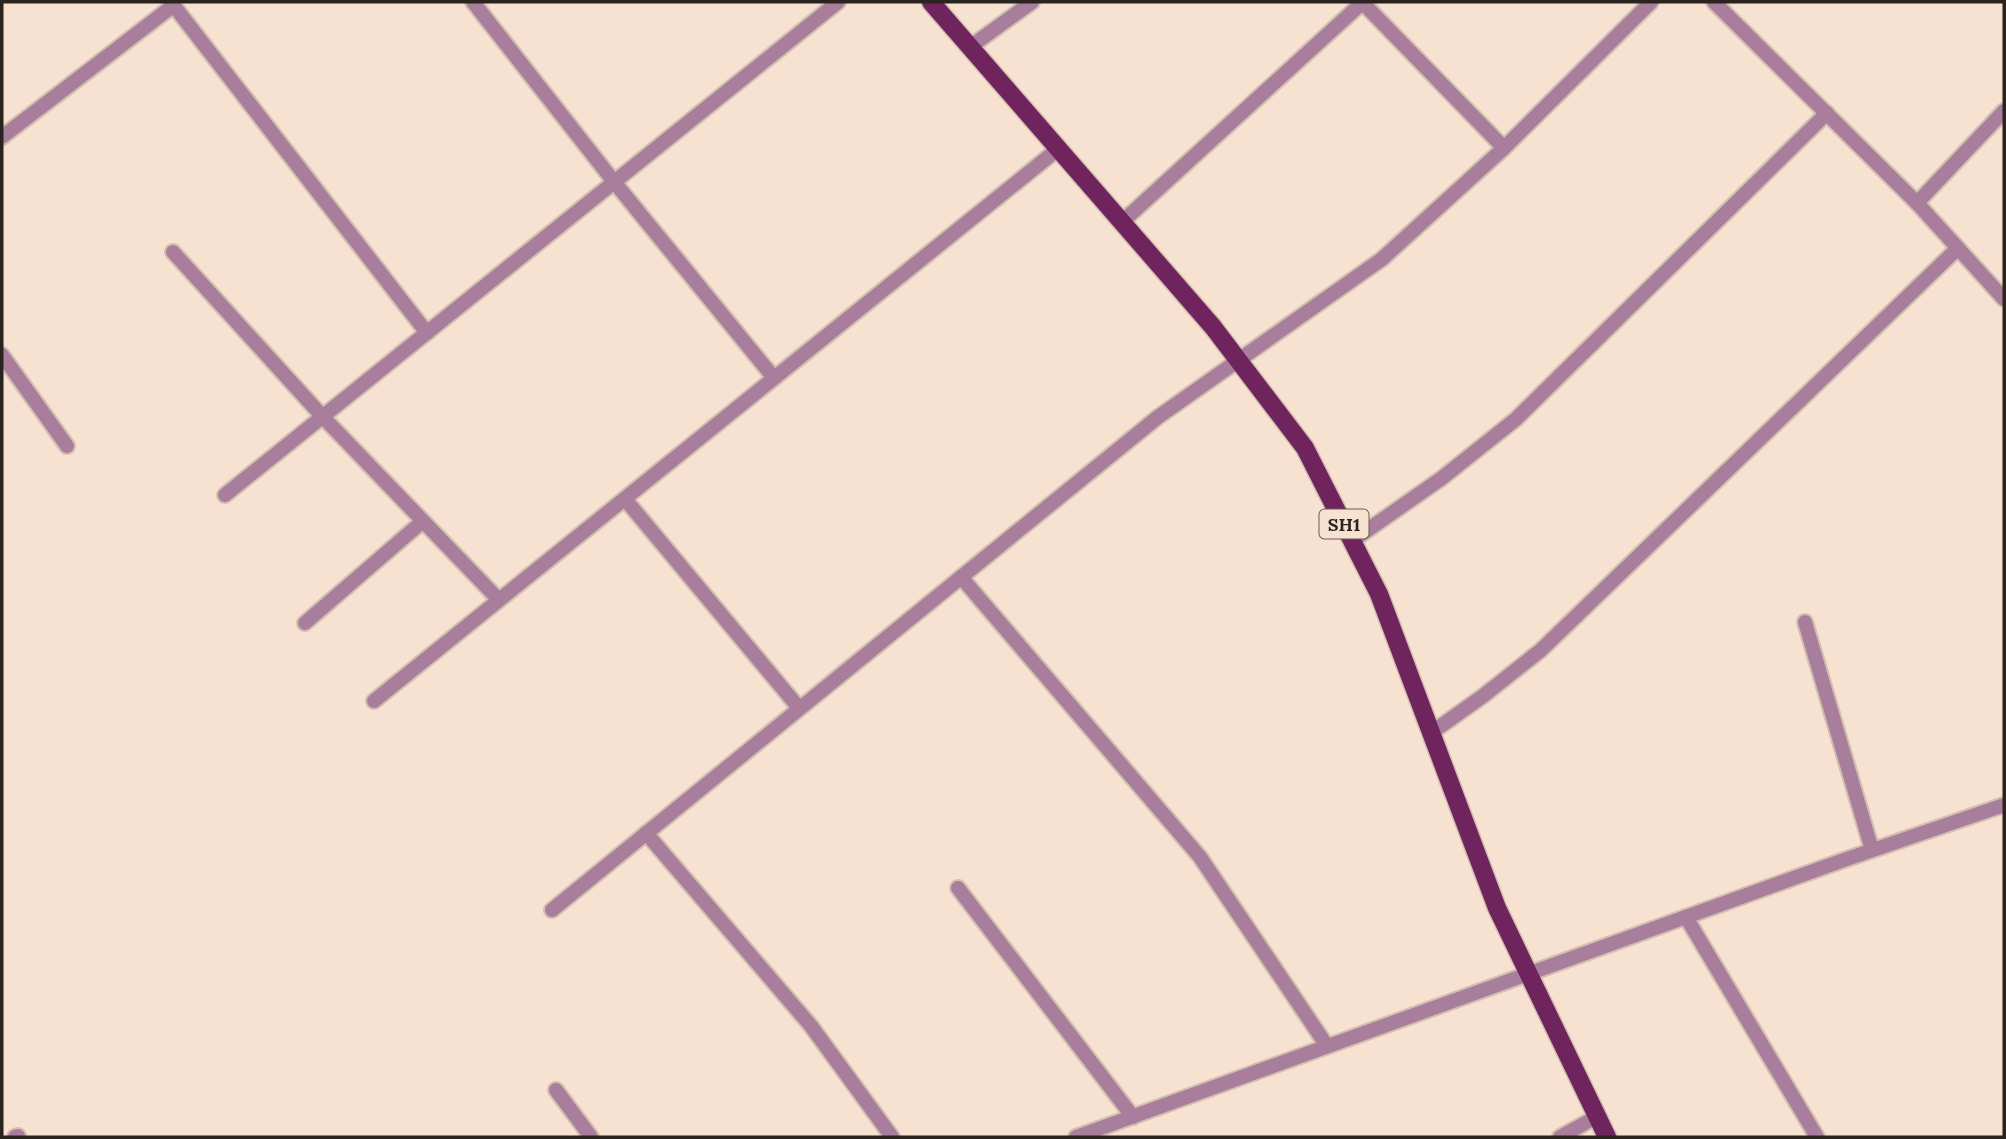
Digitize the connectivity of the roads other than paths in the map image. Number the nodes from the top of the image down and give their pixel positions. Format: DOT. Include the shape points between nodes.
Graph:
graph roads {
  1 [pos="473,2"];
  2 [pos="838,2"];
  3 [pos="931,2"];
  4 [pos="1032,2"];
  5 [pos="1362,2"];
  6 [pos="1651,2"];
  7 [pos="1714,2"];
  8 [pos="173,4"];
  9 [pos="970,47"];
  10 [pos="2004,111"];
  11 [pos="1827,113"];
  12 [pos="2,138"];
  13 [pos="1504,148"];
  14 [pos="1058,149"];
  15 [pos="615,183"];
  16 [pos="1917,203"];
  17 [pos="1122,222"];
  18 [pos="1958,248"];
  19 [pos="173,252"];
  20 [pos="2004,299"];
  21 [pos="427,333"];
  22 [pos="2,355"];
  23 [pos="1239,361"];
  24 [pos="774,378"];
  25 [pos="322,416"];
  26 [pos="67,446"];
  27 [pos="225,495"];
  28 [pos="625,499"];
  29 [pos="423,521"];
  30 [pos="1352,541"];
  31 [pos="961,577"];
  32 [pos="499,600"];
  33 [pos="1805,622"];
  34 [pos="305,623"];
  35 [pos="374,701"];
  36 [pos="799,708"];
  37 [pos="1431,733"];
  38 [pos="2004,805"];
  39 [pos="646,833"];
  40 [pos="1872,850"];
  41 [pos="958,888"];
  42 [pos="552,910"];
  43 [pos="1686,917"];
  44 [pos="1528,974"];
  45 [pos="1327,1046"];
  46 [pos="556,1090"];
  47 [pos="1133,1117"];
  48 [pos="1596,1117"];
  49 [pos="591,1137"];
  50 [pos="892,1137"];
  51 [pos="1076,1137"];
  52 [pos="1560,1137"];
  53 [pos="1607,1137"];
  54 [pos="1817,1137"];
  1 -- 15 [label="street"];
  2 -- 15 [label="street"];
  3 -- 9 [label="main road, SH1"];
  4 -- 9 [label="street"];
  5 -- 13 [label="street"];
  5 -- 17 [label="street"];
  6 -- 13 [label="street"];
  7 -- 11 [label="street"];
  8 -- 12 [label="street"];
  8 -- 21 [label="street"];
  9 -- 14 [label="main road, SH1"];
  10 -- 16 [label="street"];
  11 -- 16 [label="street"];
  11 -- 30 [label="street" via="1516,419"];
  13 -- 23 [label="street" via="1382,259"];
  14 -- 17 [label="main road, SH1"];
  14 -- 24 [label="street"];
  15 -- 21 [label="street"];
  15 -- 24 [label="street"];
  16 -- 18 [label="street"];
  17 -- 23 [label="main road, SH1"];
  18 -- 20 [label="street"];
  18 -- 37 [label="street" via="1541,650"];
  19 -- 25 [label="street"];
  21 -- 25 [label="street"];
  22 -- 26 [label="street"];
  23 -- 30 [label="main road, SH1" via="1306,448"];
  23 -- 31 [label="street" via="1158,416"];
  24 -- 28 [label="street"];
  25 -- 27 [label="street"];
  25 -- 29 [label="street"];
  28 -- 32 [label="street"];
  28 -- 36 [label="street"];
  29 -- 32 [label="street"];
  29 -- 34 [label="street"];
  30 -- 37 [label="main road, SH1" via="1379,594"];
  31 -- 36 [label="street"];
  31 -- 45 [label="street" via="1200,857"];
  32 -- 35 [label="street"];
  33 -- 40 [label="street"];
  36 -- 39 [label="street"];
  37 -- 44 [label="main road, SH1" via="1496,908"];
  38 -- 40 [label="street"];
  39 -- 42 [label="street"];
  39 -- 50 [label="street" via="811,1026"];
  40 -- 43 [label="street"];
  41 -- 47 [label="street"];
  43 -- 44 [label="street"];
  43 -- 54 [label="street"];
  44 -- 45 [label="street"];
  44 -- 48 [label="main road, SH1"];
  45 -- 47 [label="street"];
  46 -- 49 [label="street"];
  47 -- 51 [label="street"];
  48 -- 52 [label="street"];
  48 -- 53 [label="main road, SH1"];
}
